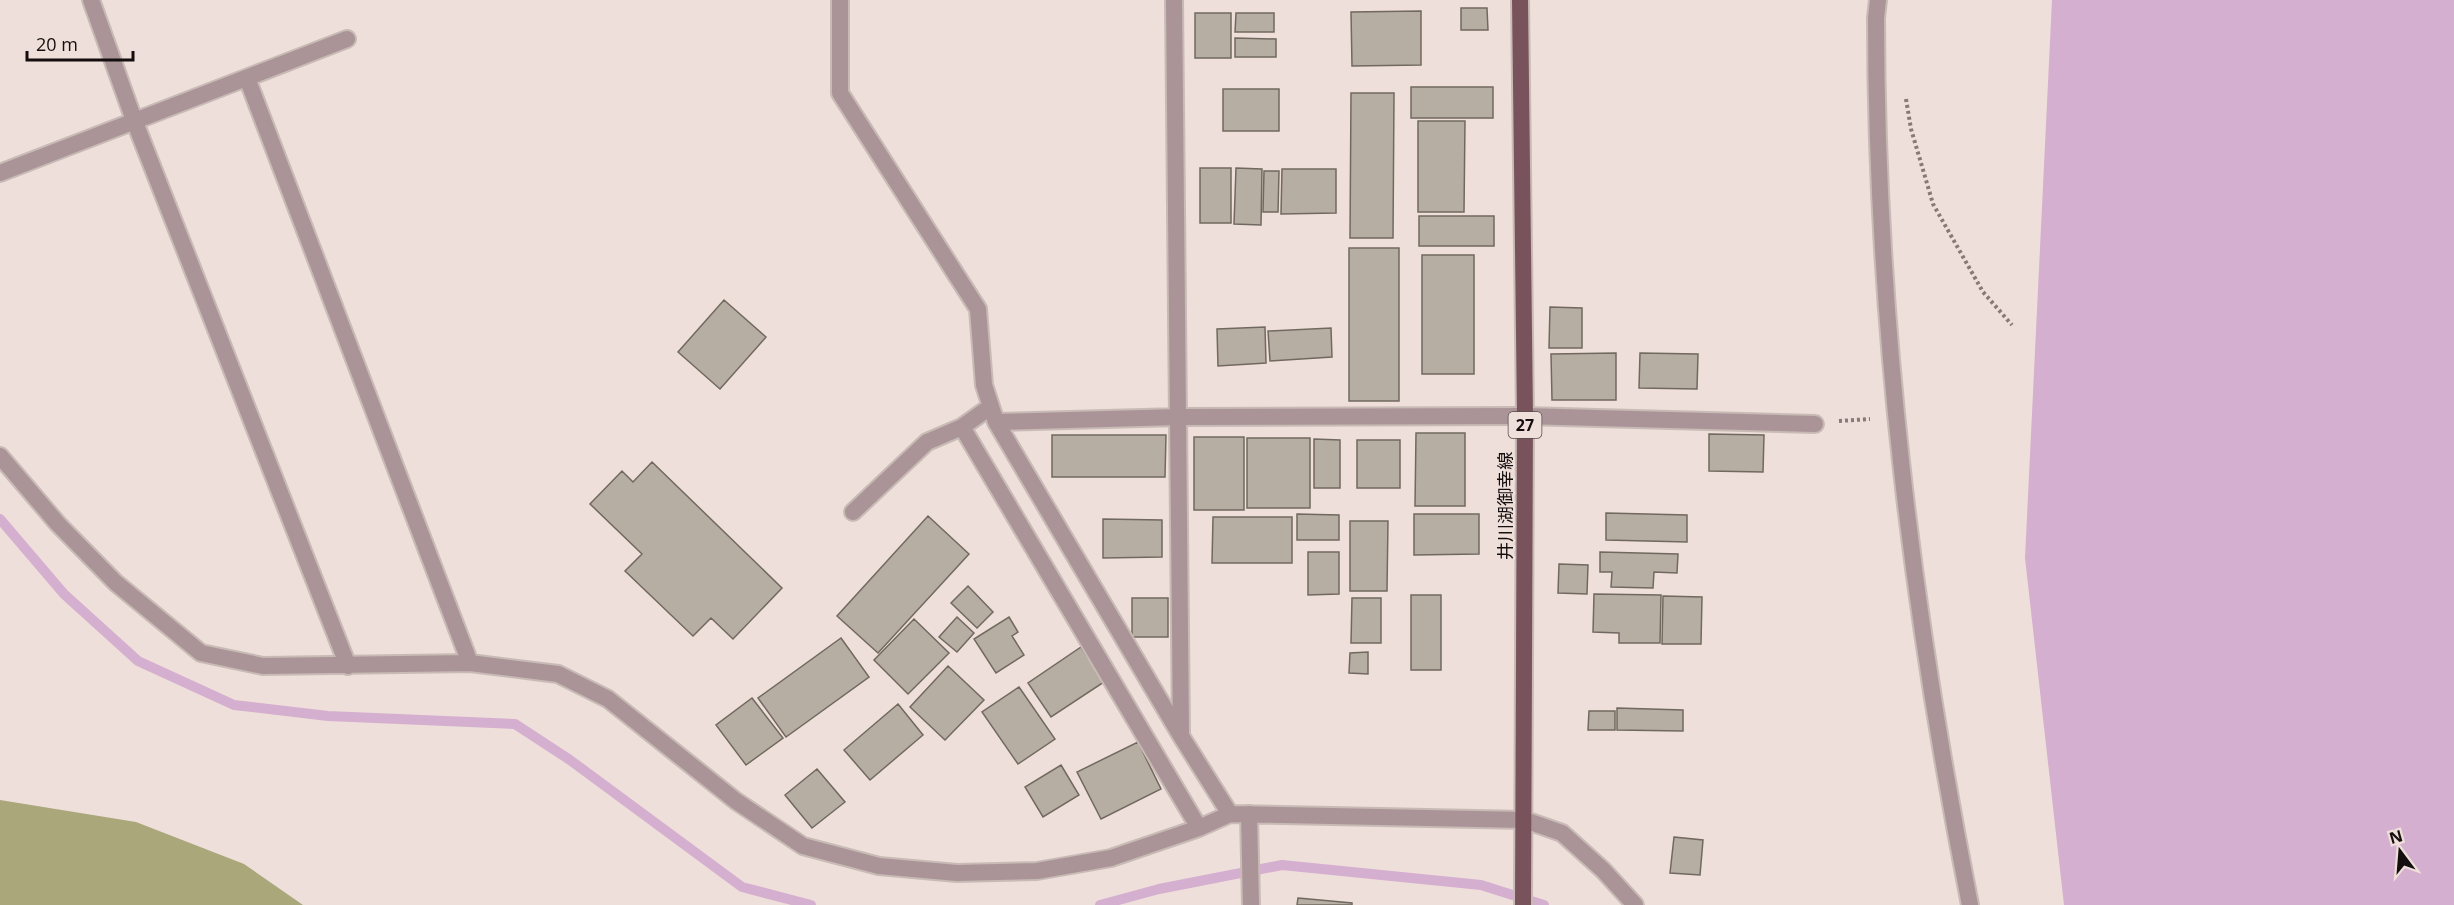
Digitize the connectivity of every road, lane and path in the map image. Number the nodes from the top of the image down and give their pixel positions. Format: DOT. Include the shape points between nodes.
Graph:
graph roads {
  1 [pos="91,0"];
  2 [pos="840,0"];
  3 [pos="1174,0"];
  4 [pos="1520,0"];
  5 [pos="1878,0"];
  6 [pos="347,39"];
  7 [pos="247,78"];
  8 [pos="1903,91"];
  9 [pos="134,120"];
  10 [pos="0,173"];
  11 [pos="2012,325"];
  12 [pos="993,415"];
  13 [pos="1525,416"];
  14 [pos="1178,417"];
  15 [pos="1895,417"];
  16 [pos="1815,424"];
  17 [pos="962,427"];
  18 [pos="0,456"];
  19 [pos="854,512"];
  20 [pos="470,663"];
  21 [pos="348,666"];
  22 [pos="1180,736"];
  23 [pos="1230,814"];
  24 [pos="1249,814"];
  25 [pos="1525,820"];
  26 [pos="1199,828"];
  27 [pos="1251,905"];
  28 [pos="1523,905"];
  29 [pos="1635,905"];
  30 [pos="1970,905"];
  1 -- 9 [label="street"];
  2 -- 12 [label="street" via="840,93 978,309 984,385"];
  3 -- 14 [label="street"];
  4 -- 13 [label="main road, 井川湖御幸線 / 27"];
  5 -- 15 [label="street" via="1876,133"];
  6 -- 7 [label="street"];
  7 -- 9 [label="street"];
  7 -- 20 [label="street"];
  8 -- 11 [label="path" via="1933,204 1983,292"];
  9 -- 10 [label="street"];
  9 -- 21 [label="street"];
  12 -- 14 [label="street"];
  12 -- 17 [label="street"];
  12 -- 22 [label="street"];
  13 -- 14 [label="street"];
  13 -- 16 [label="street"];
  13 -- 25 [label="main road, 井川湖御幸線 / 27"];
  14 -- 22 [label="street"];
  15 -- 16 [label="path"];
  15 -- 30 [label="street" via="1919,614"];
  17 -- 19 [label="street" via="927,442"];
  17 -- 26 [label="street"];
  18 -- 21 [label="street" via="58,524 116,583 201,653 263,666"];
  20 -- 21 [label="street"];
  20 -- 26 [label="street" via="558,674 608,699 736,801 803,846 879,866 957,873 1037,872 1111,858"];
  22 -- 23 [label="street"];
  23 -- 24 [label="street"];
  23 -- 26 [label="street"];
  24 -- 25 [label="street"];
  24 -- 27 [label="street"];
  25 -- 28 [label="main road, 井川湖御幸線 / 27"];
  25 -- 29 [label="street" via="1562,833"];
}
